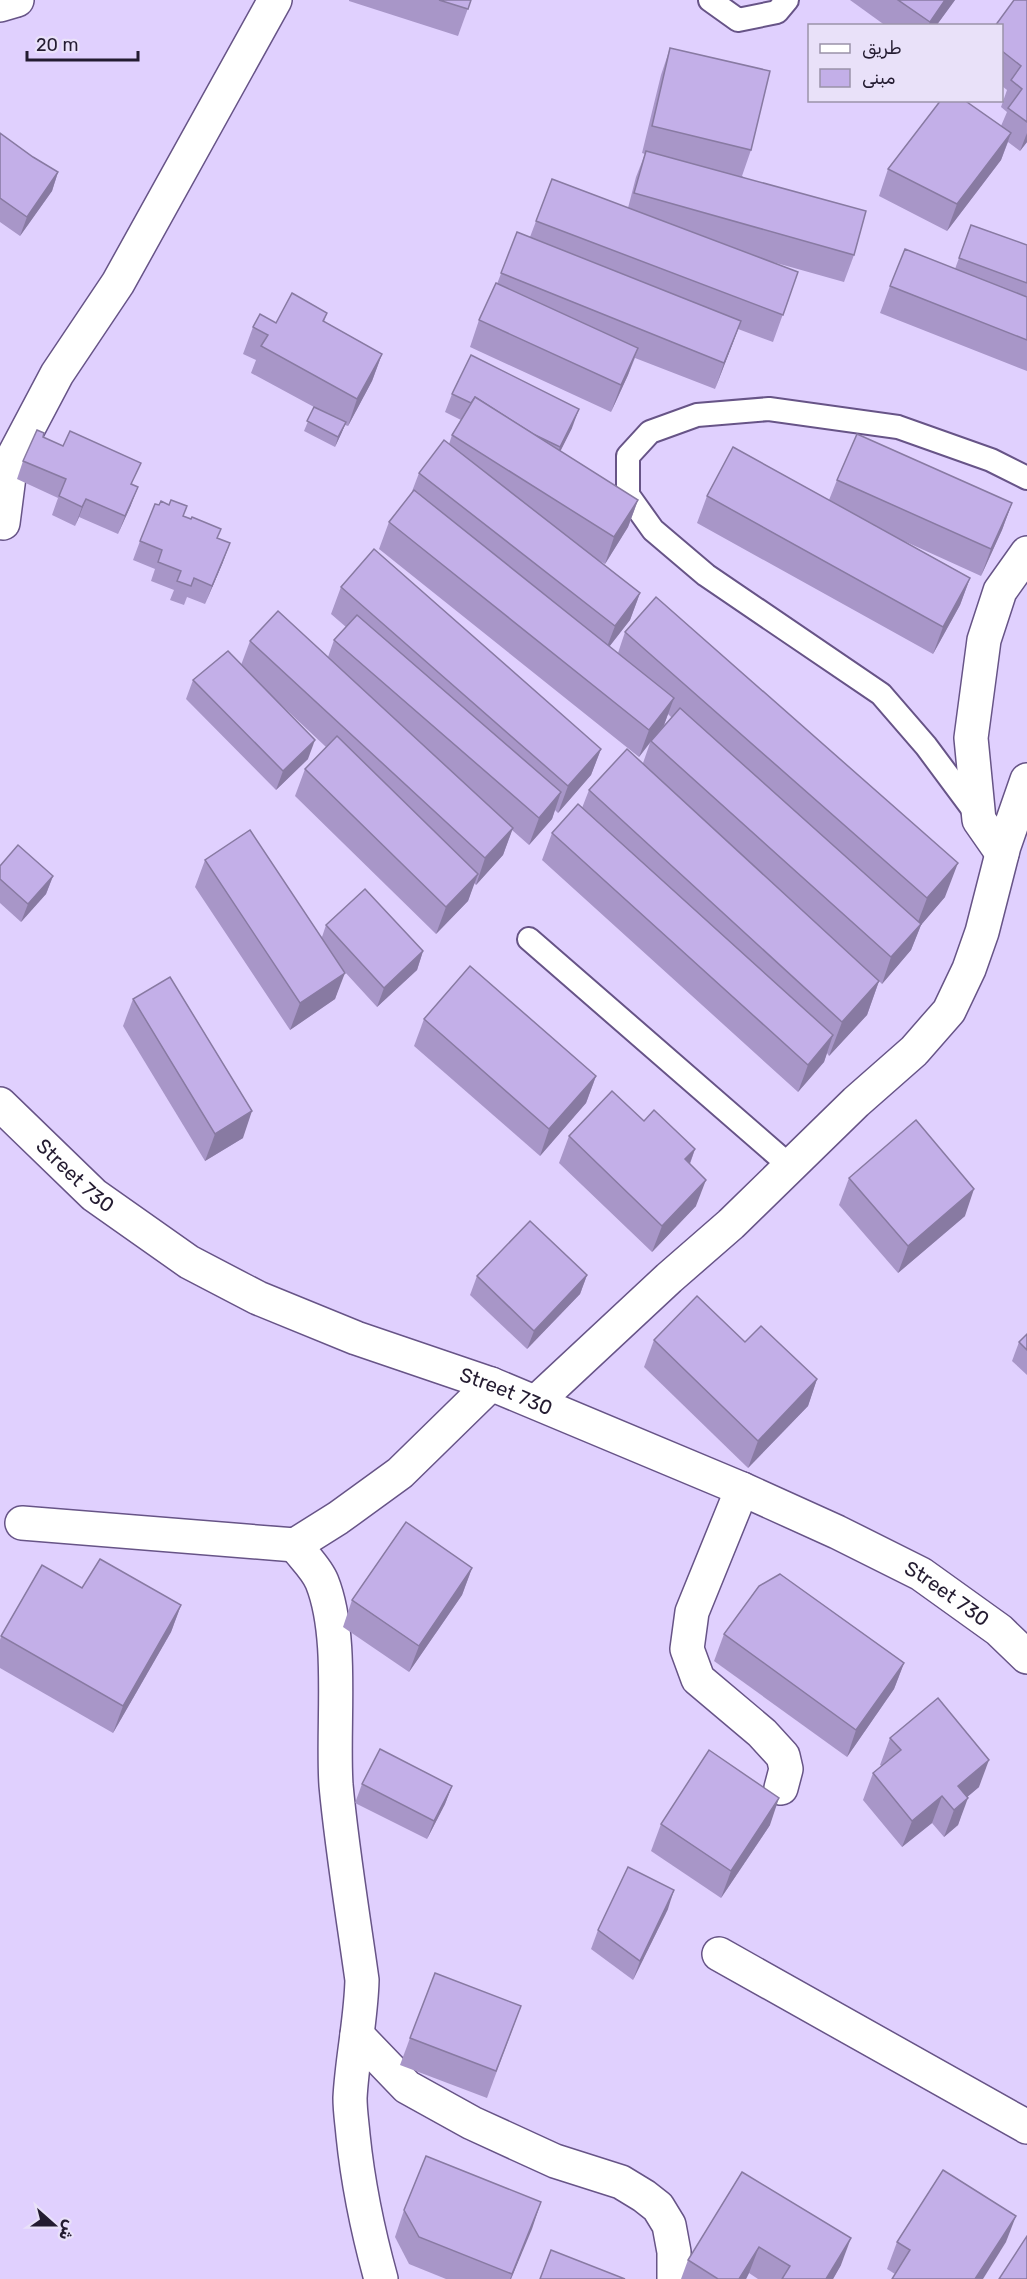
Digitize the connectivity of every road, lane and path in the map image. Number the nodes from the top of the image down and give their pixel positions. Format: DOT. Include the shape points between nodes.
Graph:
graph roads {
  1 [pos="17,0"];
  2 [pos="275,0"];
  3 [pos="710,0"];
  4 [pos="787,0"];
  5 [pos="0,4"];
  6 [pos="1027,478"];
  7 [pos="3,523"];
  8 [pos="1027,553"];
  9 [pos="1027,780"];
  10 [pos="979,816"];
  11 [pos="1002,853"];
  12 [pos="529,939"];
  13 [pos="0,1104"];
  14 [pos="790,1166"];
  15 [pos="491,1384"];
  16 [pos="536,1402"];
  17 [pos="742,1489"];
  18 [pos="22,1523"];
  19 [pos="295,1545"];
  20 [pos="1027,1657"];
  21 [pos="781,1788"];
  22 [pos="719,1954"];
  23 [pos="357,2035"];
  24 [pos="1027,2127"];
  25 [pos="381,2279"];
  26 [pos="674,2279"];
  1 -- 5 [label="street"];
  2 -- 7 [label="street" via="118,283 57,374 11,461"];
  3 -- 4 [label="lane" via="738,20 777,12"];
  6 -- 10 [label="lane" via="991,460 898,427 769,409 697,415 650,432 627,456 628,495 653,530 706,575 881,694"];
  8 -- 10 [label="street" via="1000,591 984,640 971,738"];
  9 -- 11 [label="street"];
  10 -- 11 [label="street"];
  11 -- 14 [label="street" via="982,932 949,1011 914,1051"];
  12 -- 14 [label="lane"];
  13 -- 15 [label="street, Street 730" via="94,1195 189,1262 268,1303"];
  14 -- 16 [label="street"];
  15 -- 16 [label="street, Street 730"];
  15 -- 19 [label="street" via="400,1473"];
  16 -- 17 [label="street, Street 730"];
  17 -- 20 [label="street, Street 730" via="921,1574 999,1630"];
  17 -- 21 [label="street" via="692,1612 687,1649 698,1679 762,1732 783,1756 786,1769"];
  18 -- 19 [label="street"];
  19 -- 23 [label="street" via="321,1580 331,1618 337,1788 362,1980"];
  22 -- 24 [label="street"];
  23 -- 25 [label="street" via="350,2102 356,2163"];
  23 -- 26 [label="street" via="407,2087 453,2113 555,2161 621,2182 644,2196 658,2207 669,2226"];
}
